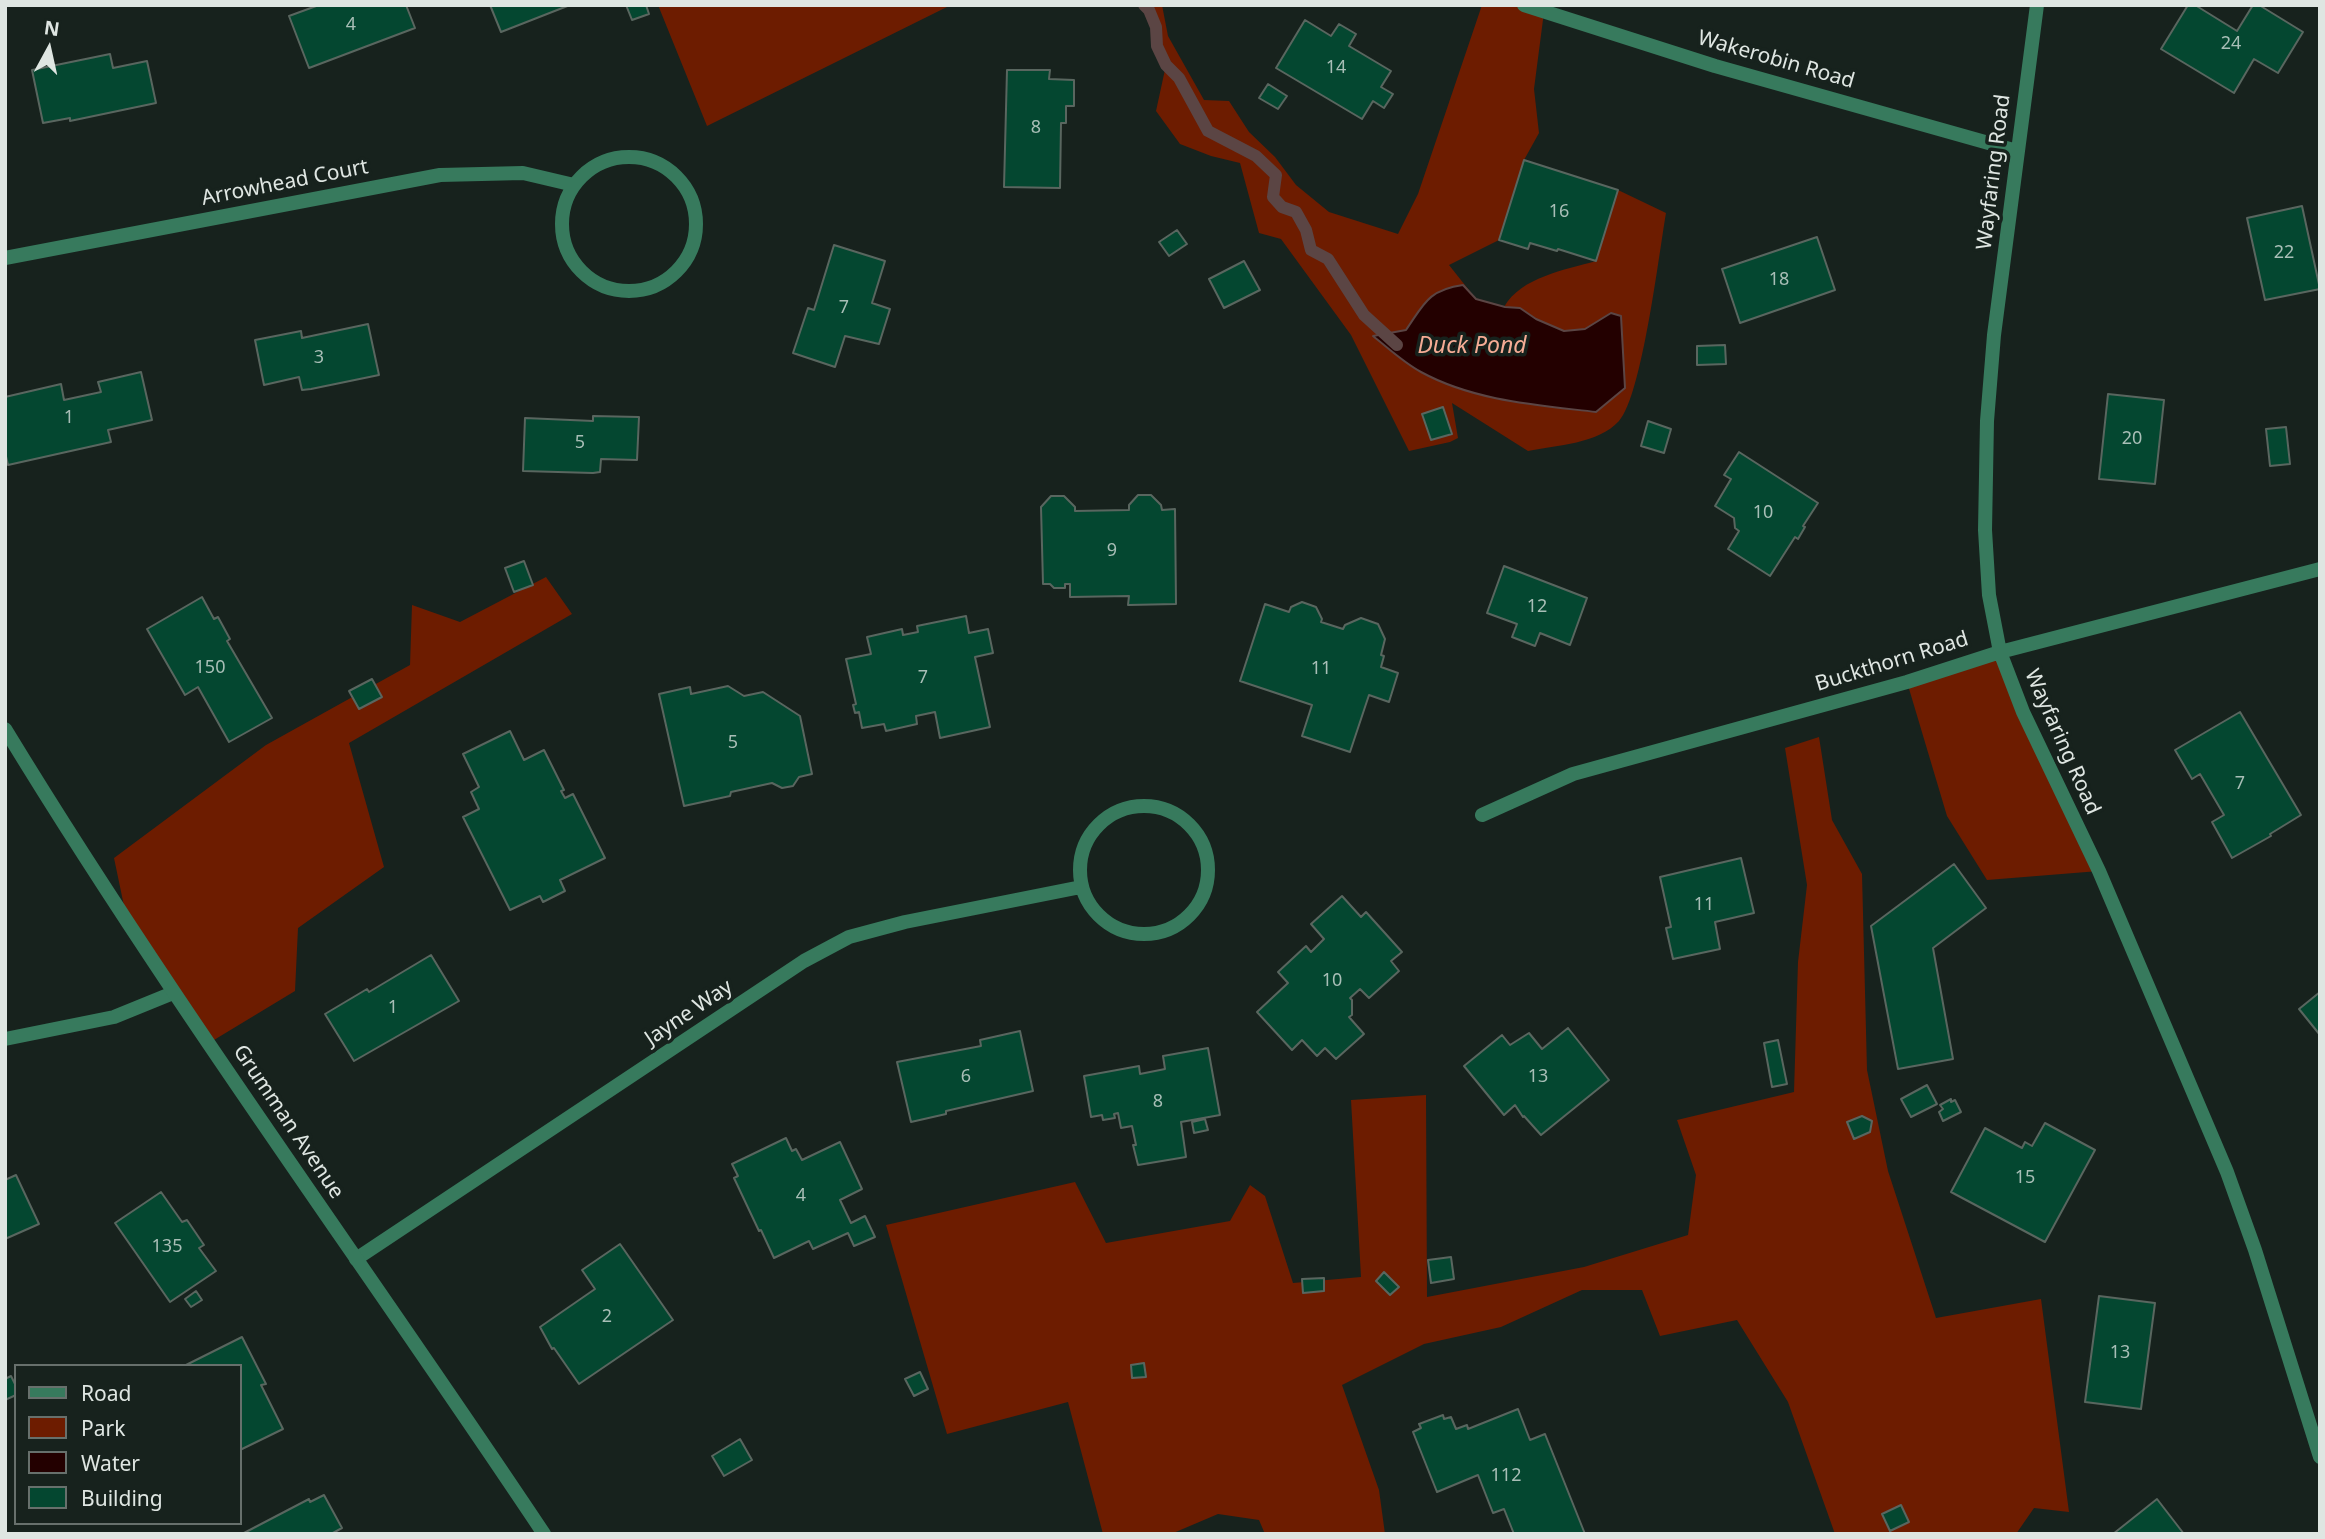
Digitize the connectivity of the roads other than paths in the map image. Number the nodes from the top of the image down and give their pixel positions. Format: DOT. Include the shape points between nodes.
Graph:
graph roads {
  1 [pos="1524,5"];
  2 [pos="2037,5"];
  3 [pos="2017,151"];
  4 [pos="574,185"];
  5 [pos="5,258"];
  6 [pos="2320,569"];
  7 [pos="2000,652"];
  8 [pos="5,729"];
  9 [pos="1482,815"];
  10 [pos="1081,887"];
  11 [pos="173,993"];
  12 [pos="5,1039"];
  13 [pos="356,1259"];
  14 [pos="2320,1457"];
  15 [pos="544,1534"];
  1 -- 3 [label="street, Wakerobin Road" via="1716,66"];
  2 -- 3 [label="street, Wayfaring Road"];
  3 -- 7 [label="street, Wayfaring Road" via="1987,421 1985,530 1989,595"];
  4 -- 4 [label="street" via="565,201 562,235 567,252 590,279 605,287 640,291 672,276 683,264 692,248 695,213 681,181 672,173 639,158 614,158 592,168"];
  4 -- 5 [label="street, Arrowhead Court" via="523,173 440,175"];
  6 -- 7 [label="street, Buckthorn Road"];
  7 -- 9 [label="street, Buckthorn Road" via="1573,774"];
  7 -- 14 [label="street, Wayfaring Road" via="2227,1171"];
  8 -- 11 [label="street, Grumman Avenue"];
  10 -- 10 [label="street" via="1079,866 1095,827 1112,813 1132,806 1174,812 1191,825 1209,863 1208,884 1200,904 1166,931 1145,935 1124,932 1105,922"];
  10 -- 13 [label="street, Jayne Way" via="849,937 804,961"];
  11 -- 12 [label="street" via="114,1017"];
  11 -- 13 [label="street, Grumman Avenue"];
  13 -- 15 [label="street, Grumman Avenue"];
}
